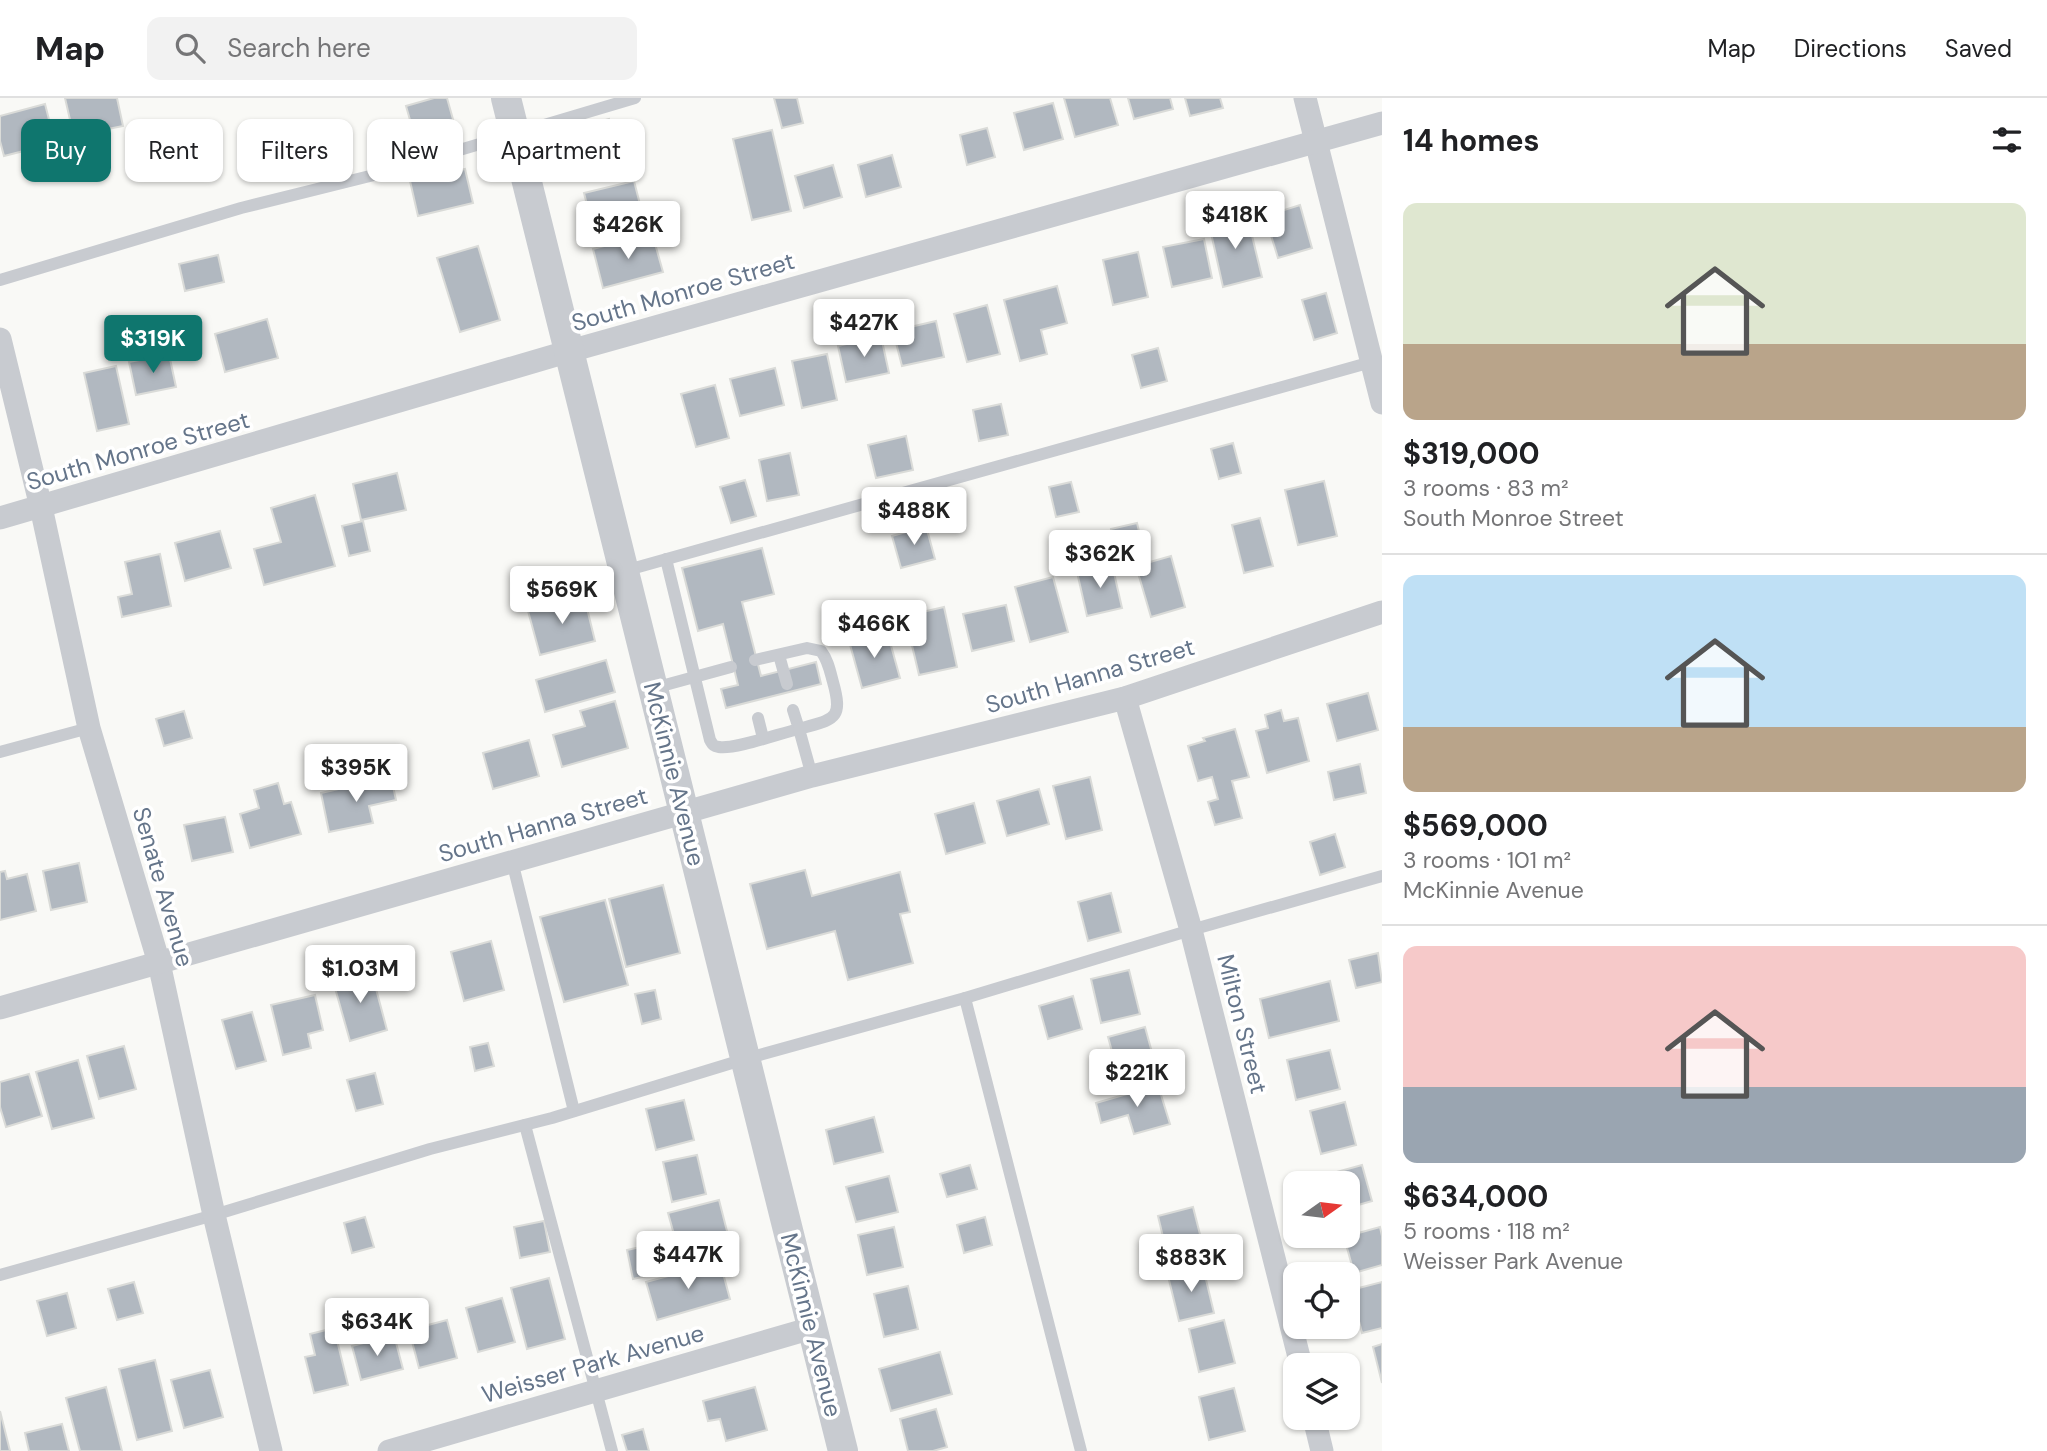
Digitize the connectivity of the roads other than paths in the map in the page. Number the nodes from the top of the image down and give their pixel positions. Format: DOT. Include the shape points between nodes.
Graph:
graph roads {
  1 [pos="506,98"];
  2 [pos="635,98"];
  3 [pos="1305,98"];
  4 [pos="511,119"];
  5 [pos="563,119"];
  6 [pos="1382,124"];
  7 [pos="1315,143"];
  8 [pos="477,144"];
  9 [pos="527,182"];
  10 [pos="0,280"];
  11 [pos="0,339"];
  12 [pos="570,351"];
  13 [pos="1377,360"];
  14 [pos="1382,403"];
  15 [pos="41,507"];
  16 [pos="0,518"];
  17 [pos="666,559"];
  18 [pos="624,571"];
  19 [pos="1382,612"];
  20 [pos="779,655"];
  21 [pos="755,660"];
  22 [pos="731,667"];
  23 [pos="695,677"];
  24 [pos="786,684"];
  25 [pos="653,689"];
  26 [pos="1125,698"];
  27 [pos="793,710"];
  28 [pos="758,718"];
  29 [pos="89,728"];
  30 [pos="799,729"];
  31 [pos="763,738"];
  32 [pos="0,752"];
  33 [pos="812,776"];
  34 [pos="684,812"];
  35 [pos="512,861"];
  36 [pos="1382,876"];
  37 [pos="1191,930"];
  38 [pos="159,963"];
  39 [pos="965,998"];
  40 [pos="0,1008"];
  41 [pos="745,1059"];
  42 [pos="574,1111"];
  43 [pos="525,1125"];
  44 [pos="214,1215"];
  45 [pos="0,1275"];
  46 [pos="812,1328"];
  47 [pos="1298,1353"];
  48 [pos="596,1389"];
  49 [pos="1317,1430"];
  50 [pos="271,1451"];
  51 [pos="389,1451"];
  52 [pos="612,1451"];
  53 [pos="843,1451"];
  54 [pos="1081,1451"];
  55 [pos="1322,1451"];
  1 -- 4 [label="street, McKinnie Avenue"];
  2 -- 5 [label="lane"];
  3 -- 7 [label="street"];
  6 -- 7 [label="street, South Monroe Street"];
  7 -- 12 [label="street, South Monroe Street"];
  7 -- 13 [label="street"];
  8 -- 10 [label="lane"];
  9 -- 12 [label="street, McKinnie Avenue"];
  11 -- 15 [label="street, Senate Avenue"];
  12 -- 15 [label="street, South Monroe Street"];
  12 -- 18 [label="street, McKinnie Avenue"];
  13 -- 14 [label="street"];
  13 -- 17 [label="lane"];
  15 -- 16 [label="street, South Monroe Street"];
  15 -- 29 [label="street, Senate Avenue"];
  17 -- 18 [label="lane"];
  17 -- 23 [label="lane"];
  18 -- 25 [label="street, McKinnie Avenue"];
  19 -- 26 [label="street, South Hanna Street"];
  20 -- 21 [label="lane"];
  20 -- 24 [label="lane"];
  20 -- 30 [label="lane" via="807,648 821,651 839,702 833,717"];
  22 -- 23 [label="lane"];
  23 -- 25 [label="lane"];
  23 -- 31 [label="lane" via="713,745 720,748"];
  25 -- 34 [label="street, McKinnie Avenue"];
  26 -- 33 [label="street, South Hanna Street"];
  26 -- 37 [label="street, Milton Street"];
  27 -- 30 [label="lane"];
  28 -- 31 [label="lane"];
  29 -- 32 [label="lane"];
  29 -- 38 [label="street, Senate Avenue"];
  30 -- 31 [label="lane"];
  30 -- 33 [label="lane"];
  33 -- 34 [label="street, South Hanna Street"];
  34 -- 35 [label="street, South Hanna Street"];
  34 -- 41 [label="street, McKinnie Avenue"];
  35 -- 38 [label="street, South Hanna Street"];
  35 -- 42 [label="lane"];
  36 -- 37 [label="lane"];
  37 -- 39 [label="lane"];
  37 -- 47 [label="street, Milton Street"];
  38 -- 40 [label="street, South Hanna Street"];
  38 -- 44 [label="street, Senate Avenue"];
  39 -- 41 [label="lane"];
  39 -- 54 [label="lane"];
  41 -- 42 [label="lane"];
  41 -- 46 [label="street, McKinnie Avenue"];
  42 -- 43 [label="lane"];
  43 -- 44 [label="lane"];
  43 -- 48 [label="lane"];
  44 -- 45 [label="lane"];
  44 -- 50 [label="street, Senate Avenue"];
  46 -- 48 [label="street, Weisser Park Avenue"];
  46 -- 53 [label="street, McKinnie Avenue"];
  48 -- 51 [label="street, Weisser Park Avenue"];
  48 -- 52 [label="lane"];
  49 -- 55 [label="street"];
}
